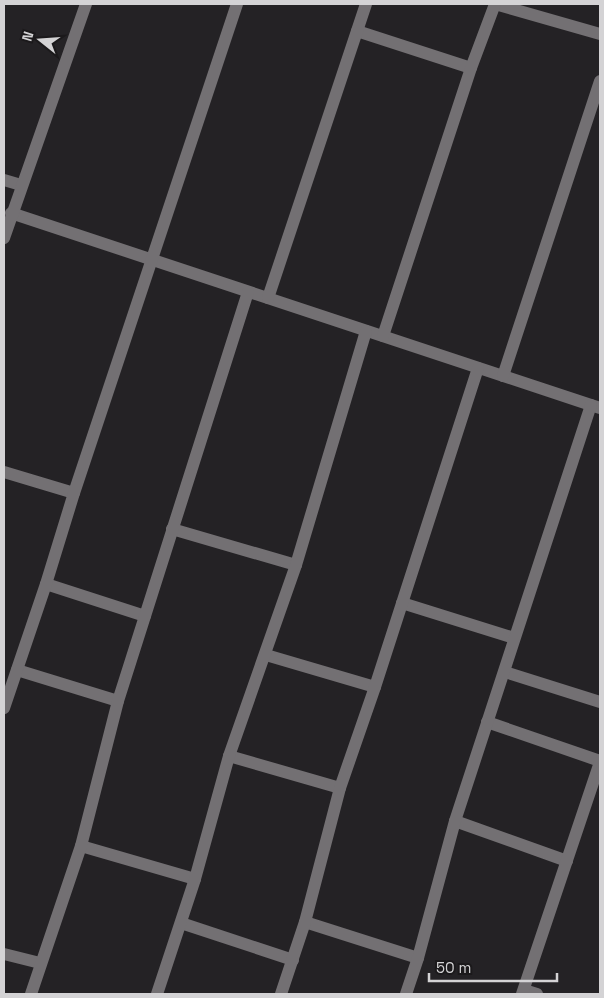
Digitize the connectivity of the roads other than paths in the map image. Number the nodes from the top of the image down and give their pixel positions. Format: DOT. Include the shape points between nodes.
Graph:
graph roads {
  1 [pos="86,4"];
  2 [pos="237,4"];
  3 [pos="366,4"];
  4 [pos="494,4"];
  5 [pos="357,31"];
  6 [pos="600,34"];
  7 [pos="471,68"];
  8 [pos="600,81"];
  9 [pos="596,109"];
  10 [pos="4,180"];
  11 [pos="21,185"];
  12 [pos="12,213"];
  13 [pos="4,238"];
  14 [pos="152,260"];
  15 [pos="248,292"];
  16 [pos="268,298"];
  17 [pos="366,331"];
  18 [pos="383,336"];
  19 [pos="478,368"];
  20 [pos="503,376"];
  21 [pos="596,407"];
  22 [pos="4,472"];
  23 [pos="74,493"];
  24 [pos="172,529"];
  25 [pos="296,566"];
  26 [pos="46,584"];
  27 [pos="402,603"];
  28 [pos="145,616"];
  29 [pos="514,638"];
  30 [pos="266,655"];
  31 [pos="17,670"];
  32 [pos="505,672"];
  33 [pos="375,686"];
  34 [pos="118,701"];
  35 [pos="600,702"];
  36 [pos="4,708"];
  37 [pos="487,722"];
  38 [pos="229,756"];
  39 [pos="600,761"];
  40 [pos="340,788"];
  41 [pos="456,821"];
  42 [pos="81,846"];
  43 [pos="567,861"];
  44 [pos="195,879"];
  45 [pos="305,922"];
  46 [pos="181,923"];
  47 [pos="4,954"];
  48 [pos="418,958"];
  49 [pos="293,960"];
  50 [pos="40,963"];
  51 [pos="523,992"];
  52 [pos="31,994"];
  53 [pos="157,994"];
  54 [pos="281,994"];
  55 [pos="406,994"];
  56 [pos="537,994"];
  1 -- 11 [label="street"];
  2 -- 14 [label="street"];
  3 -- 5 [label="street"];
  4 -- 6 [label="street"];
  4 -- 7 [label="street"];
  5 -- 7 [label="street"];
  5 -- 16 [label="street"];
  7 -- 18 [label="street"];
  8 -- 9 [label="street"];
  9 -- 20 [label="street"];
  10 -- 11 [label="street"];
  11 -- 12 [label="street"];
  12 -- 13 [label="street"];
  12 -- 14 [label="street"];
  14 -- 15 [label="street"];
  14 -- 23 [label="street"];
  15 -- 16 [label="street"];
  15 -- 24 [label="street"];
  16 -- 17 [label="street"];
  17 -- 18 [label="street"];
  17 -- 25 [label="street"];
  18 -- 19 [label="street"];
  19 -- 20 [label="street"];
  19 -- 27 [label="street"];
  20 -- 21 [label="street"];
  21 -- 29 [label="street"];
  22 -- 23 [label="street"];
  23 -- 26 [label="street"];
  24 -- 25 [label="street"];
  24 -- 28 [label="street"];
  25 -- 30 [label="street"];
  26 -- 28 [label="street"];
  26 -- 31 [label="street"];
  27 -- 29 [label="street"];
  27 -- 33 [label="street"];
  28 -- 34 [label="street"];
  29 -- 32 [label="street"];
  30 -- 33 [label="street"];
  30 -- 38 [label="street"];
  31 -- 34 [label="street"];
  31 -- 36 [label="street"];
  32 -- 35 [label="street"];
  32 -- 37 [label="street"];
  33 -- 40 [label="street"];
  34 -- 42 [label="street"];
  37 -- 39 [label="street"];
  37 -- 41 [label="street"];
  38 -- 40 [label="street"];
  38 -- 44 [label="street"];
  39 -- 43 [label="street"];
  40 -- 45 [label="street"];
  41 -- 43 [label="street"];
  41 -- 48 [label="street"];
  42 -- 44 [label="street"];
  42 -- 50 [label="street"];
  43 -- 51 [label="street"];
  44 -- 46 [label="street"];
  45 -- 48 [label="street"];
  45 -- 49 [label="street"];
  46 -- 49 [label="street"];
  46 -- 53 [label="street"];
  47 -- 50 [label="street"];
  48 -- 55 [label="street"];
  49 -- 54 [label="street"];
  50 -- 52 [label="street"];
  51 -- 56 [label="street"];
}
